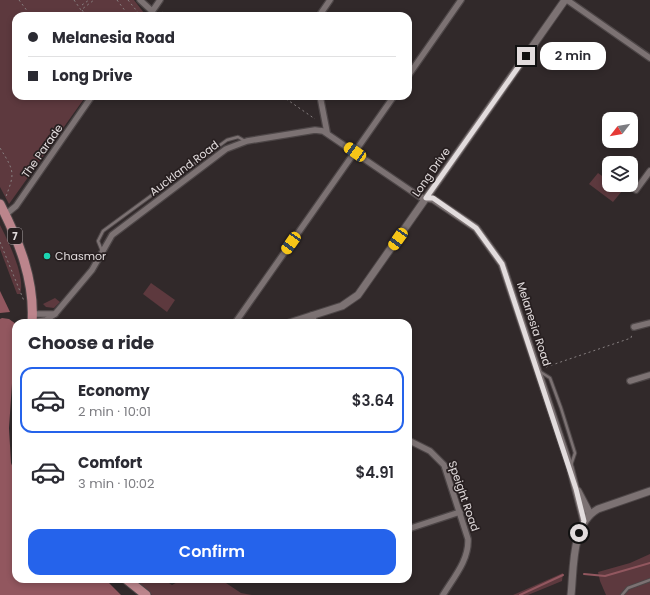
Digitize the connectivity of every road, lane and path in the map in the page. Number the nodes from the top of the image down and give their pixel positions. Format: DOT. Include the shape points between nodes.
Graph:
graph roads {
  1 [pos="19,0"];
  2 [pos="74,0"];
  3 [pos="89,0"];
  4 [pos="94,0"];
  5 [pos="117,0"];
  6 [pos="128,0"];
  7 [pos="140,0"];
  8 [pos="160,0"];
  9 [pos="330,0"];
  10 [pos="461,0"];
  11 [pos="566,0"];
  12 [pos="82,5"];
  13 [pos="81,10"];
  14 [pos="29,12"];
  15 [pos="126,12"];
  16 [pos="138,12"];
  17 [pos="149,12"];
  18 [pos="151,12"];
  19 [pos="322,12"];
  20 [pos="650,58"];
  21 [pos="412,70"];
  22 [pos="89,100"];
  23 [pos="288,100"];
  24 [pos="321,100"];
  25 [pos="391,100"];
  26 [pos="314,119"];
  27 [pos="327,132"];
  28 [pos="246,141"];
  29 [pos="0,148"];
  30 [pos="355,152"];
  31 [pos="650,171"];
  32 [pos="638,187"];
  33 [pos="426,198"];
  34 [pos="3,202"];
  35 [pos="5,215"];
  36 [pos="0,242"];
  37 [pos="102,252"];
  38 [pos="17,292"];
  39 [pos="20,292"];
  40 [pos="24,302"];
  41 [pos="312,315"];
  42 [pos="32,319"];
  43 [pos="48,319"];
  44 [pos="238,319"];
  45 [pos="300,319"];
  46 [pos="314,319"];
  47 [pos="650,323"];
  48 [pos="634,327"];
  49 [pos="546,367"];
  50 [pos="537,370"];
  51 [pos="650,375"];
  52 [pos="630,381"];
  53 [pos="412,442"];
  54 [pos="570,467"];
  55 [pos="576,489"];
  56 [pos="650,491"];
  57 [pos="460,512"];
  58 [pos="590,514"];
  59 [pos="584,521"];
  60 [pos="412,529"];
  61 [pos="650,580"];
  62 [pos="131,583"];
  63 [pos="146,595"];
  64 [pos="443,595"];
  65 [pos="571,595"];
  66 [pos="622,595"];
  1 -- 14 [label="path"];
  2 -- 13 [label="path"];
  3 -- 12 [label="path"];
  4 -- 13 [label="path"];
  5 -- 15 [label="path"];
  6 -- 16 [label="path"];
  7 -- 17 [label="street"];
  8 -- 18 [label="street"];
  9 -- 19 [label="street"];
  10 -- 21 [label="street"];
  11 -- 20 [label="street"];
  11 -- 33 [label="street, Long Drive"];
  22 -- 35 [label="street, The Parade" via="16,206"];
  23 -- 26 [label="path"];
  24 -- 27 [label="street"];
  25 -- 30 [label="street"];
  27 -- 28 [label="street, Auckland Road" via="316,130"];
  27 -- 30 [label="street"];
  28 -- 37 [label="street, Auckland Road" via="226,149 112,235"];
  28 -- 37 [label="lane" via="238,137 227,140 103,231 98,241"];
  29 -- 34 [label="path" via="13,171 13,180"];
  30 -- 33 [label="street" via="420,197"];
  30 -- 44 [label="street"];
  31 -- 32 [label="street"];
  33 -- 41 [label="street, Long Drive" via="358,295 342,306"];
  33 -- 50 [label="street, Melanesia Road" via="433,198 476,228 498,258 508,279"];
  34 -- 35 [label="main road, 7"];
  35 -- 42 [label="main road, 7" via="26,269 32,302"];
  36 -- 39 [label="path"];
  37 -- 43 [label="street, Auckland Road" via="92,270 55,314"];
  38 -- 39 [label="path"];
  39 -- 40 [label="path"];
  41 -- 45 [label="street, Long Drive"];
  41 -- 46 [label="street"];
  47 -- 48 [label="street"];
  48 -- 49 [label="path" via="631,338"];
  50 -- 54 [label="street, Melanesia Road"];
  50 -- 54 [label="lane" via="550,378 563,414 575,453 575,459"];
  51 -- 52 [label="street"];
  53 -- 57 [label="street, Speight Road" via="441,460"];
  54 -- 55 [label="street, Melanesia Road"];
  55 -- 58 [label="street, Melanesia Road"];
  55 -- 59 [label="street, Melanesia Road"];
  56 -- 58 [label="street"];
  57 -- 60 [label="street"];
  57 -- 64 [label="street, Speight Road" via="468,539 468,550"];
  58 -- 59 [label="street"];
  59 -- 65 [label="street" via="578,536"];
  61 -- 66 [label="lane" via="628,588"];
  62 -- 63 [label="main road"];
}
